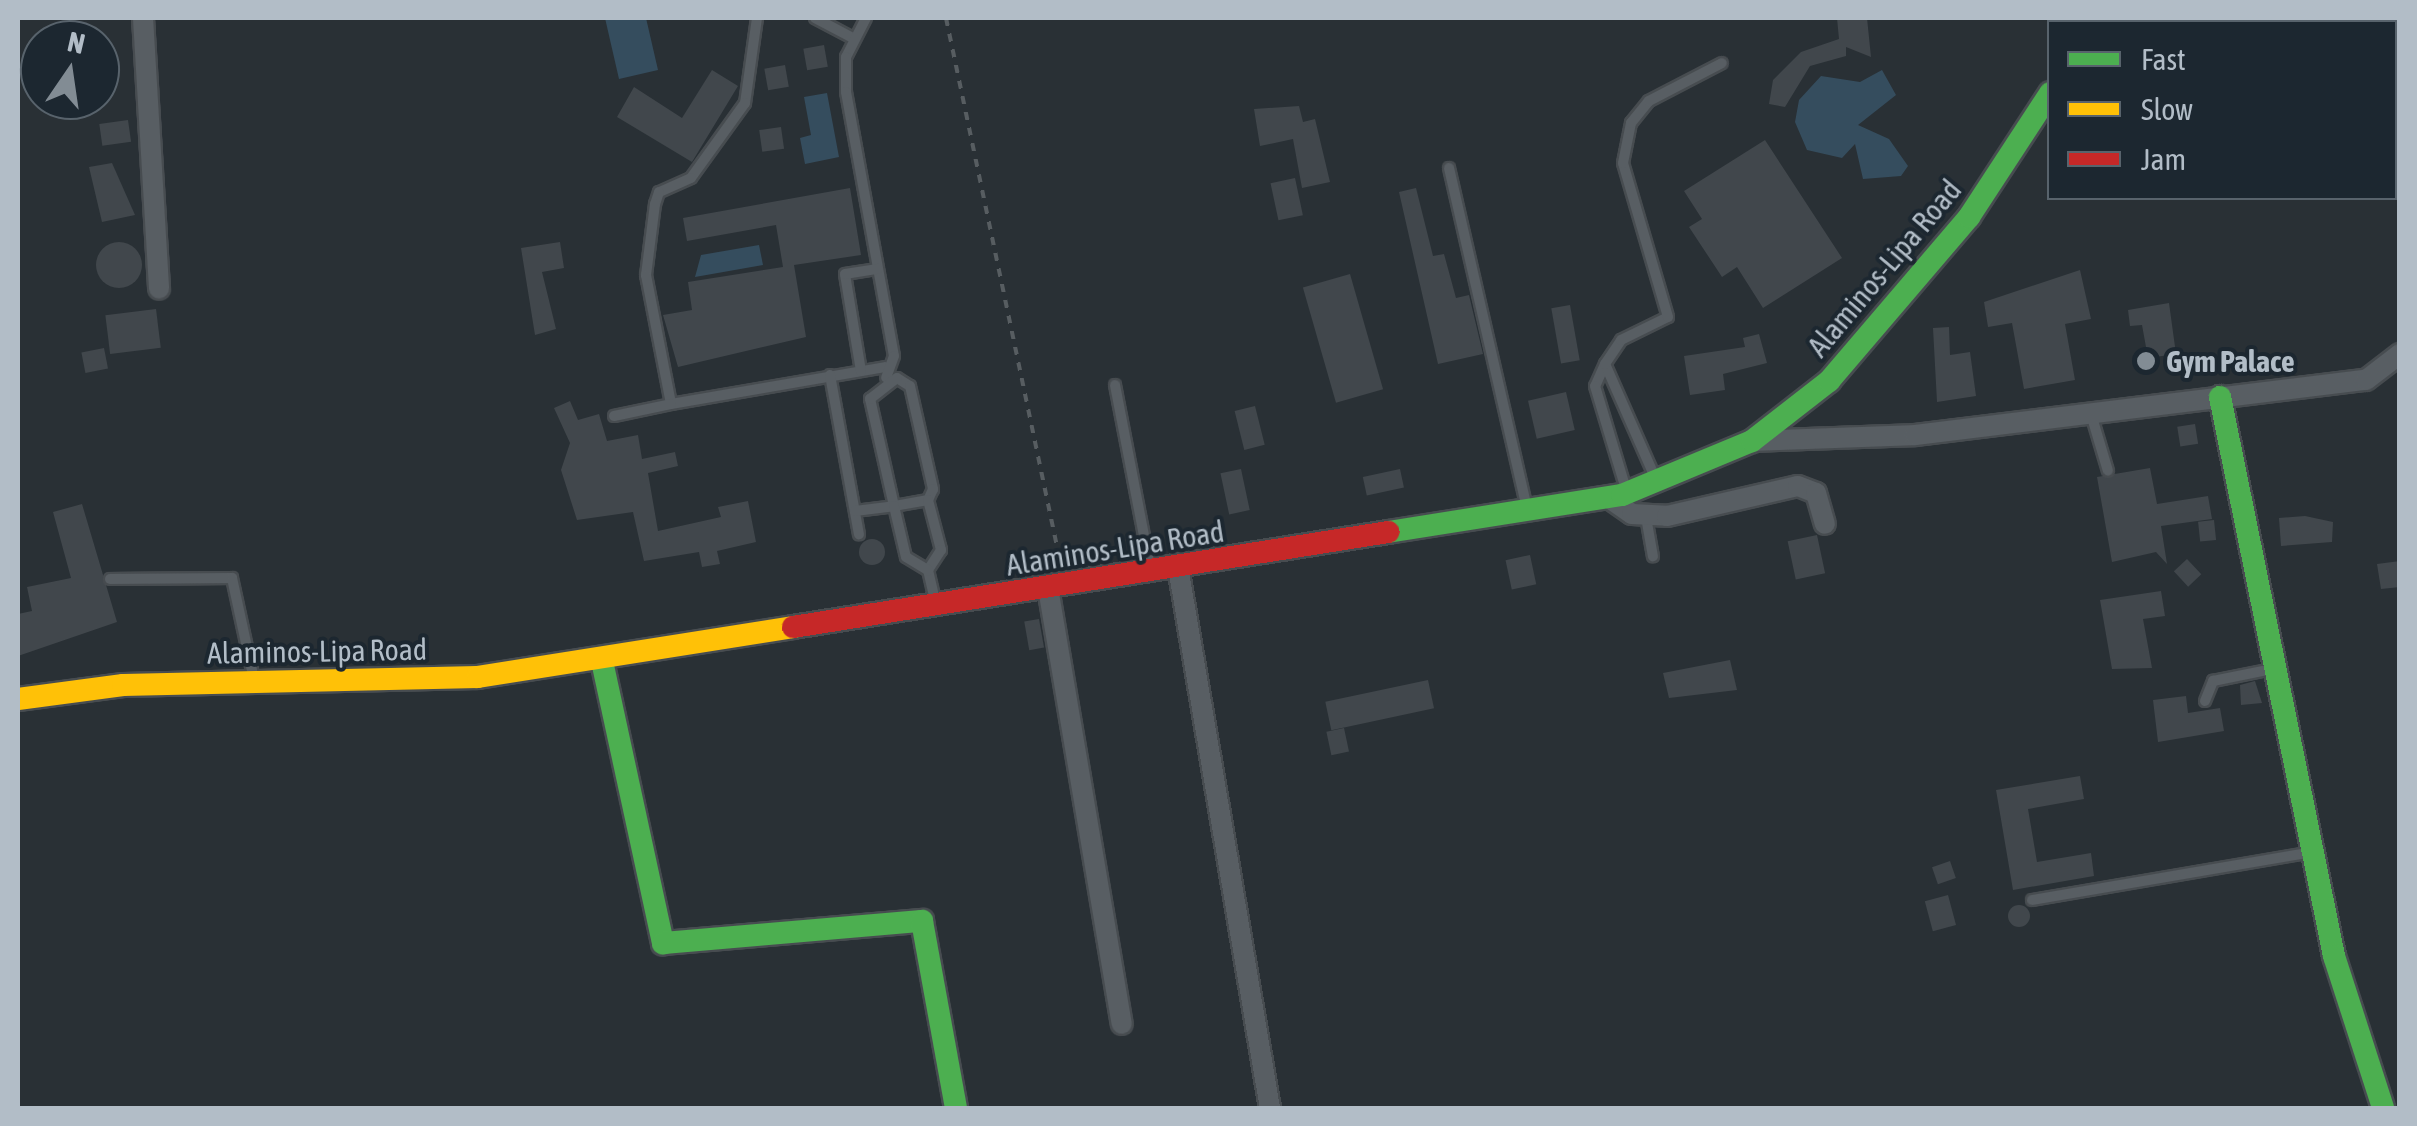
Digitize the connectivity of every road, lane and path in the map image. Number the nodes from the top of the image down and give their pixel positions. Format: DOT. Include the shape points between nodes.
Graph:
graph roads {
  1 [pos="143,18"];
  2 [pos="758,18"];
  3 [pos="816,18"];
  4 [pos="866,18"];
  5 [pos="946,18"];
  6 [pos="853,38"];
  7 [pos="1722,63"];
  8 [pos="2047,97"];
  9 [pos="1449,168"];
  10 [pos="878,269"];
  11 [pos="159,289"];
  12 [pos="2400,354"];
  13 [pos="1605,364"];
  14 [pos="861,371"];
  15 [pos="885,372"];
  16 [pos="830,375"];
  17 [pos="1116,386"];
  18 [pos="2220,397"];
  19 [pos="671,404"];
  20 [pos="2091,413"];
  21 [pos="614,416"];
  22 [pos="1752,440"];
  23 [pos="2108,470"];
  24 [pos="1657,480"];
  25 [pos="1618,495"];
  26 [pos="928,500"];
  27 [pos="894,506"];
  28 [pos="854,510"];
  29 [pos="1529,516"];
  30 [pos="1646,517"];
  31 [pos="1826,524"];
  32 [pos="859,534"];
  33 [pos="1654,556"];
  34 [pos="1178,567"];
  35 [pos="928,570"];
  36 [pos="1150,572"];
  37 [pos="110,580"];
  38 [pos="1056,586"];
  39 [pos="936,608"];
  40 [pos="602,660"];
  41 [pos="2278,668"];
  42 [pos="254,684"];
  43 [pos="18,699"];
  44 [pos="2205,700"];
  45 [pos="2314,852"];
  46 [pos="2032,900"];
  47 [pos="1122,1024"];
  48 [pos="956,1108"];
  49 [pos="1270,1108"];
  50 [pos="2383,1108"];
  1 -- 11 [label="street"];
  2 -- 19 [label="lane" via="745,104 691,178 660,192 655,204 646,275"];
  3 -- 6 [label="lane"];
  4 -- 6 [label="lane"];
  5 -- 38 [label="path"];
  6 -- 10 [label="lane" via="846,92"];
  7 -- 13 [label="lane" via="1649,101 1631,123 1624,162 1668,317 1621,340"];
  8 -- 22 [label="main road, Alaminos-Lipa Road" via="1888,318 1830,382"];
  9 -- 29 [label="lane"];
  10 -- 14 [label="lane" via="844,274"];
  10 -- 15 [label="lane" via="894,356"];
  12 -- 18 [label="street" via="2366,380"];
  13 -- 24 [label="lane"];
  13 -- 25 [label="lane" via="1594,386"];
  14 -- 15 [label="lane"];
  14 -- 16 [label="lane"];
  15 -- 26 [label="lane" via="910,386"];
  15 -- 27 [label="lane" via="870,399"];
  16 -- 19 [label="lane"];
  16 -- 28 [label="lane"];
  17 -- 36 [label="lane"];
  18 -- 20 [label="street"];
  18 -- 41 [label="main road"];
  19 -- 21 [label="lane"];
  20 -- 22 [label="street" via="1915,436"];
  20 -- 23 [label="lane"];
  22 -- 24 [label="main road, Alaminos-Lipa Road"];
  24 -- 25 [label="main road, Alaminos-Lipa Road"];
  25 -- 29 [label="main road, Alaminos-Lipa Road"];
  25 -- 30 [label="street"];
  26 -- 27 [label="lane"];
  26 -- 35 [label="lane" via="941,550"];
  27 -- 28 [label="lane"];
  27 -- 35 [label="lane" via="906,557"];
  28 -- 32 [label="lane"];
  29 -- 34 [label="main road, Alaminos-Lipa Road"];
  30 -- 31 [label="street" via="1798,486 1816,494"];
  30 -- 33 [label="lane"];
  34 -- 36 [label="main road, Alaminos-Lipa Road"];
  34 -- 49 [label="street"];
  35 -- 39 [label="lane"];
  36 -- 38 [label="main road, Alaminos-Lipa Road"];
  37 -- 42 [label="lane" via="232,578"];
  38 -- 39 [label="main road, Alaminos-Lipa Road"];
  38 -- 47 [label="street"];
  39 -- 40 [label="main road, Alaminos-Lipa Road"];
  40 -- 42 [label="main road, Alaminos-Lipa Road" via="478,677"];
  40 -- 48 [label="main road" via="663,943 910,915 922,921"];
  41 -- 44 [label="lane" via="2212,682"];
  41 -- 45 [label="main road"];
  42 -- 43 [label="main road, Alaminos-Lipa Road"];
  45 -- 46 [label="lane"];
  45 -- 50 [label="main road" via="2334,956"];
}
